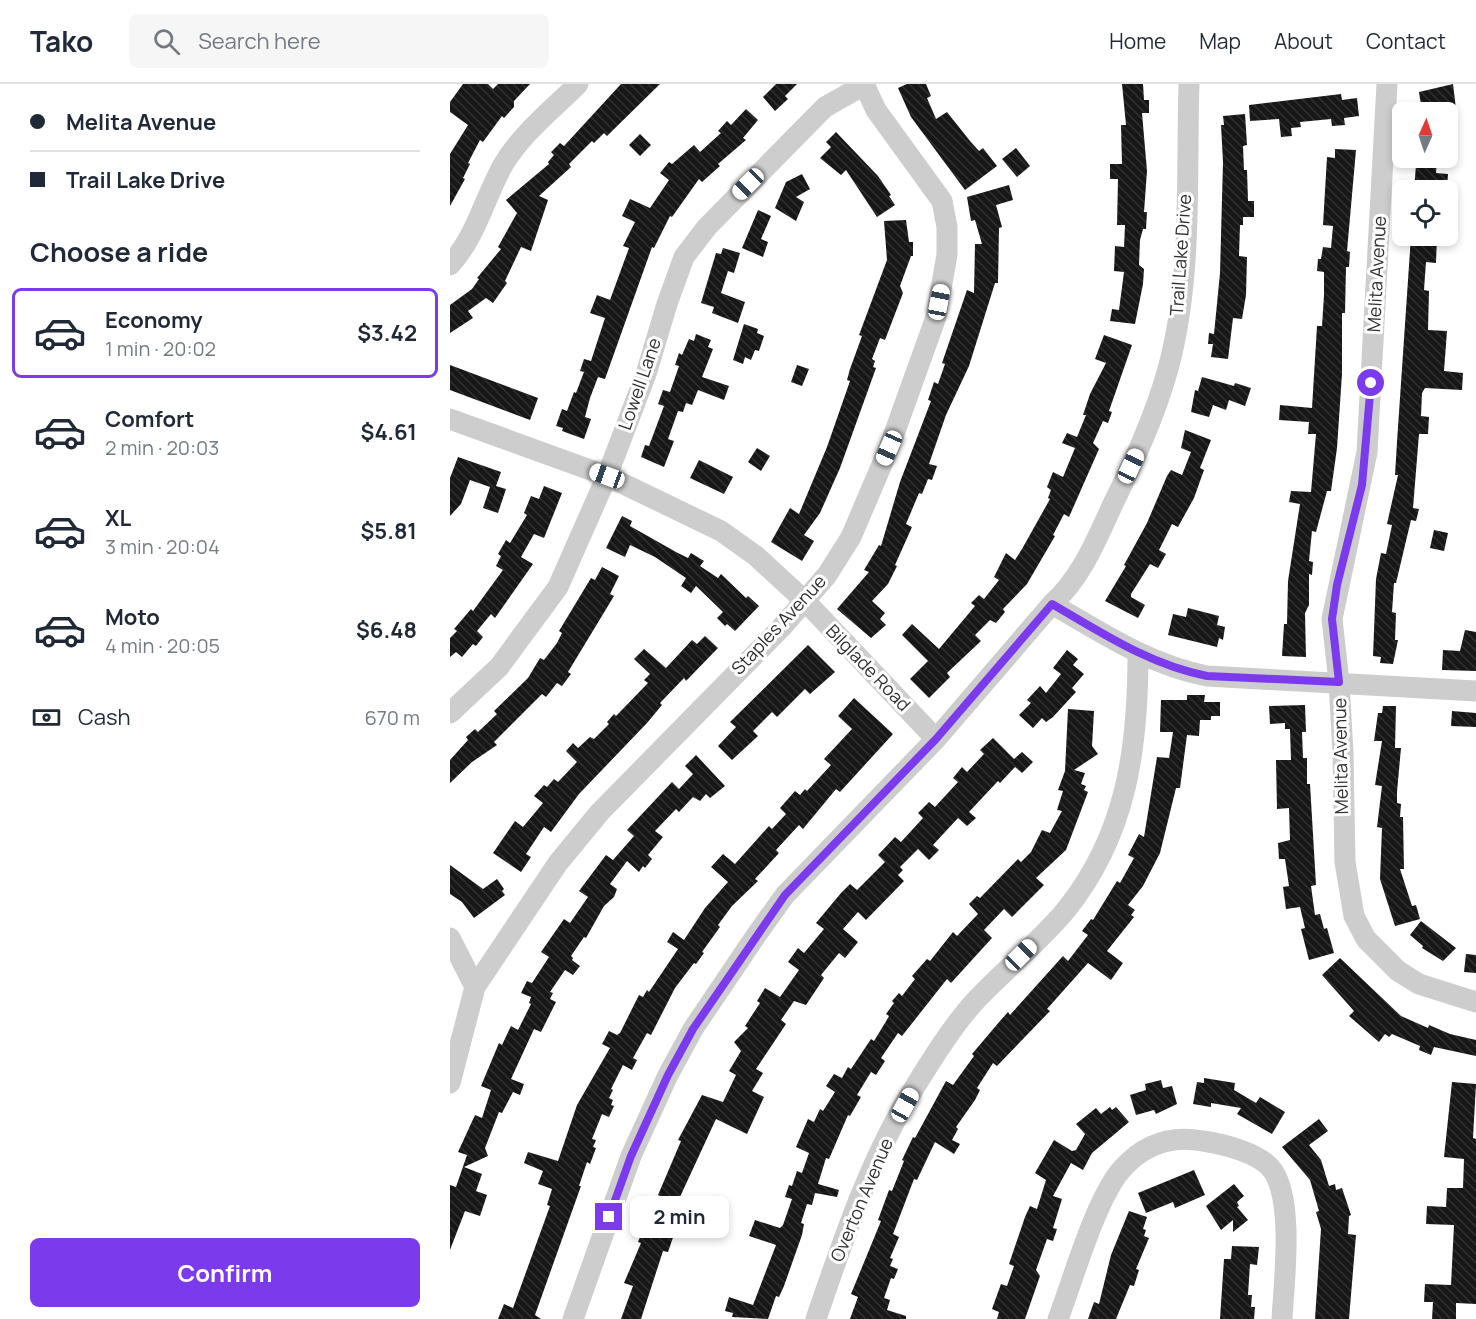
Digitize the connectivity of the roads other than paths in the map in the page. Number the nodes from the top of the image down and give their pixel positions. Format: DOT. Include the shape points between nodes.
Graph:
graph roads {
  1 [pos="578,84"];
  2 [pos="864,84"];
  3 [pos="1189,84"];
  4 [pos="1387,84"];
  5 [pos="450,266"];
  6 [pos="450,419"];
  7 [pos="607,476"];
  8 [pos="806,602"];
  9 [pos="1052,604"];
  10 [pos="1138,654"];
  11 [pos="1339,682"];
  12 [pos="1476,691"];
  13 [pos="450,713"];
  14 [pos="936,739"];
  15 [pos="450,938"];
  16 [pos="475,987"];
  17 [pos="1476,1002"];
  18 [pos="450,1083"];
  19 [pos="573,1319"];
  20 [pos="816,1319"];
  21 [pos="1058,1319"];
  22 [pos="1282,1319"];
  1 -- 5 [label="street" via="514,149 473,235"];
  2 -- 7 [label="street, Lowell Lane" via="825,107 707,226 684,257"];
  2 -- 8 [label="street, Staples Avenue" via="885,124 942,201 947,255 936,317 889,448 851,537"];
  3 -- 9 [label="street, Trail Lake Drive" via="1182,290 1168,369 1140,446 1092,549 1070,588"];
  4 -- 11 [label="street, Melita Avenue" via="1367,452 1332,619"];
  6 -- 7 [label="street, Bilglade Road"];
  7 -- 8 [label="street, Bilglade Road" via="721,531 756,556"];
  7 -- 13 [label="street, Lowell Lane" via="558,587 499,667"];
  8 -- 14 [label="street, Bilglade Road"];
  8 -- 16 [label="street, Staples Avenue" via="600,812 558,863"];
  9 -- 10 [label="street"];
  9 -- 14 [label="street, Trail Lake Drive"];
  10 -- 11 [label="street" via="1207,676"];
  10 -- 20 [label="street, Overton Avenue" via="1130,768 1112,835 1065,911 977,999 915,1086 875,1164"];
  11 -- 12 [label="street"];
  11 -- 17 [label="street, Melita Avenue" via="1345,862 1354,916 1366,939 1398,971 1419,984"];
  14 -- 19 [label="street, Trail Lake Drive" via="785,895 693,1029 631,1156"];
  15 -- 16 [label="street"];
  16 -- 18 [label="street, Staples Avenue"];
  21 -- 22 [label="street" via="1107,1191 1120,1170 1151,1144 1169,1139 1222,1144 1249,1154 1273,1170 1285,1210"];
}
